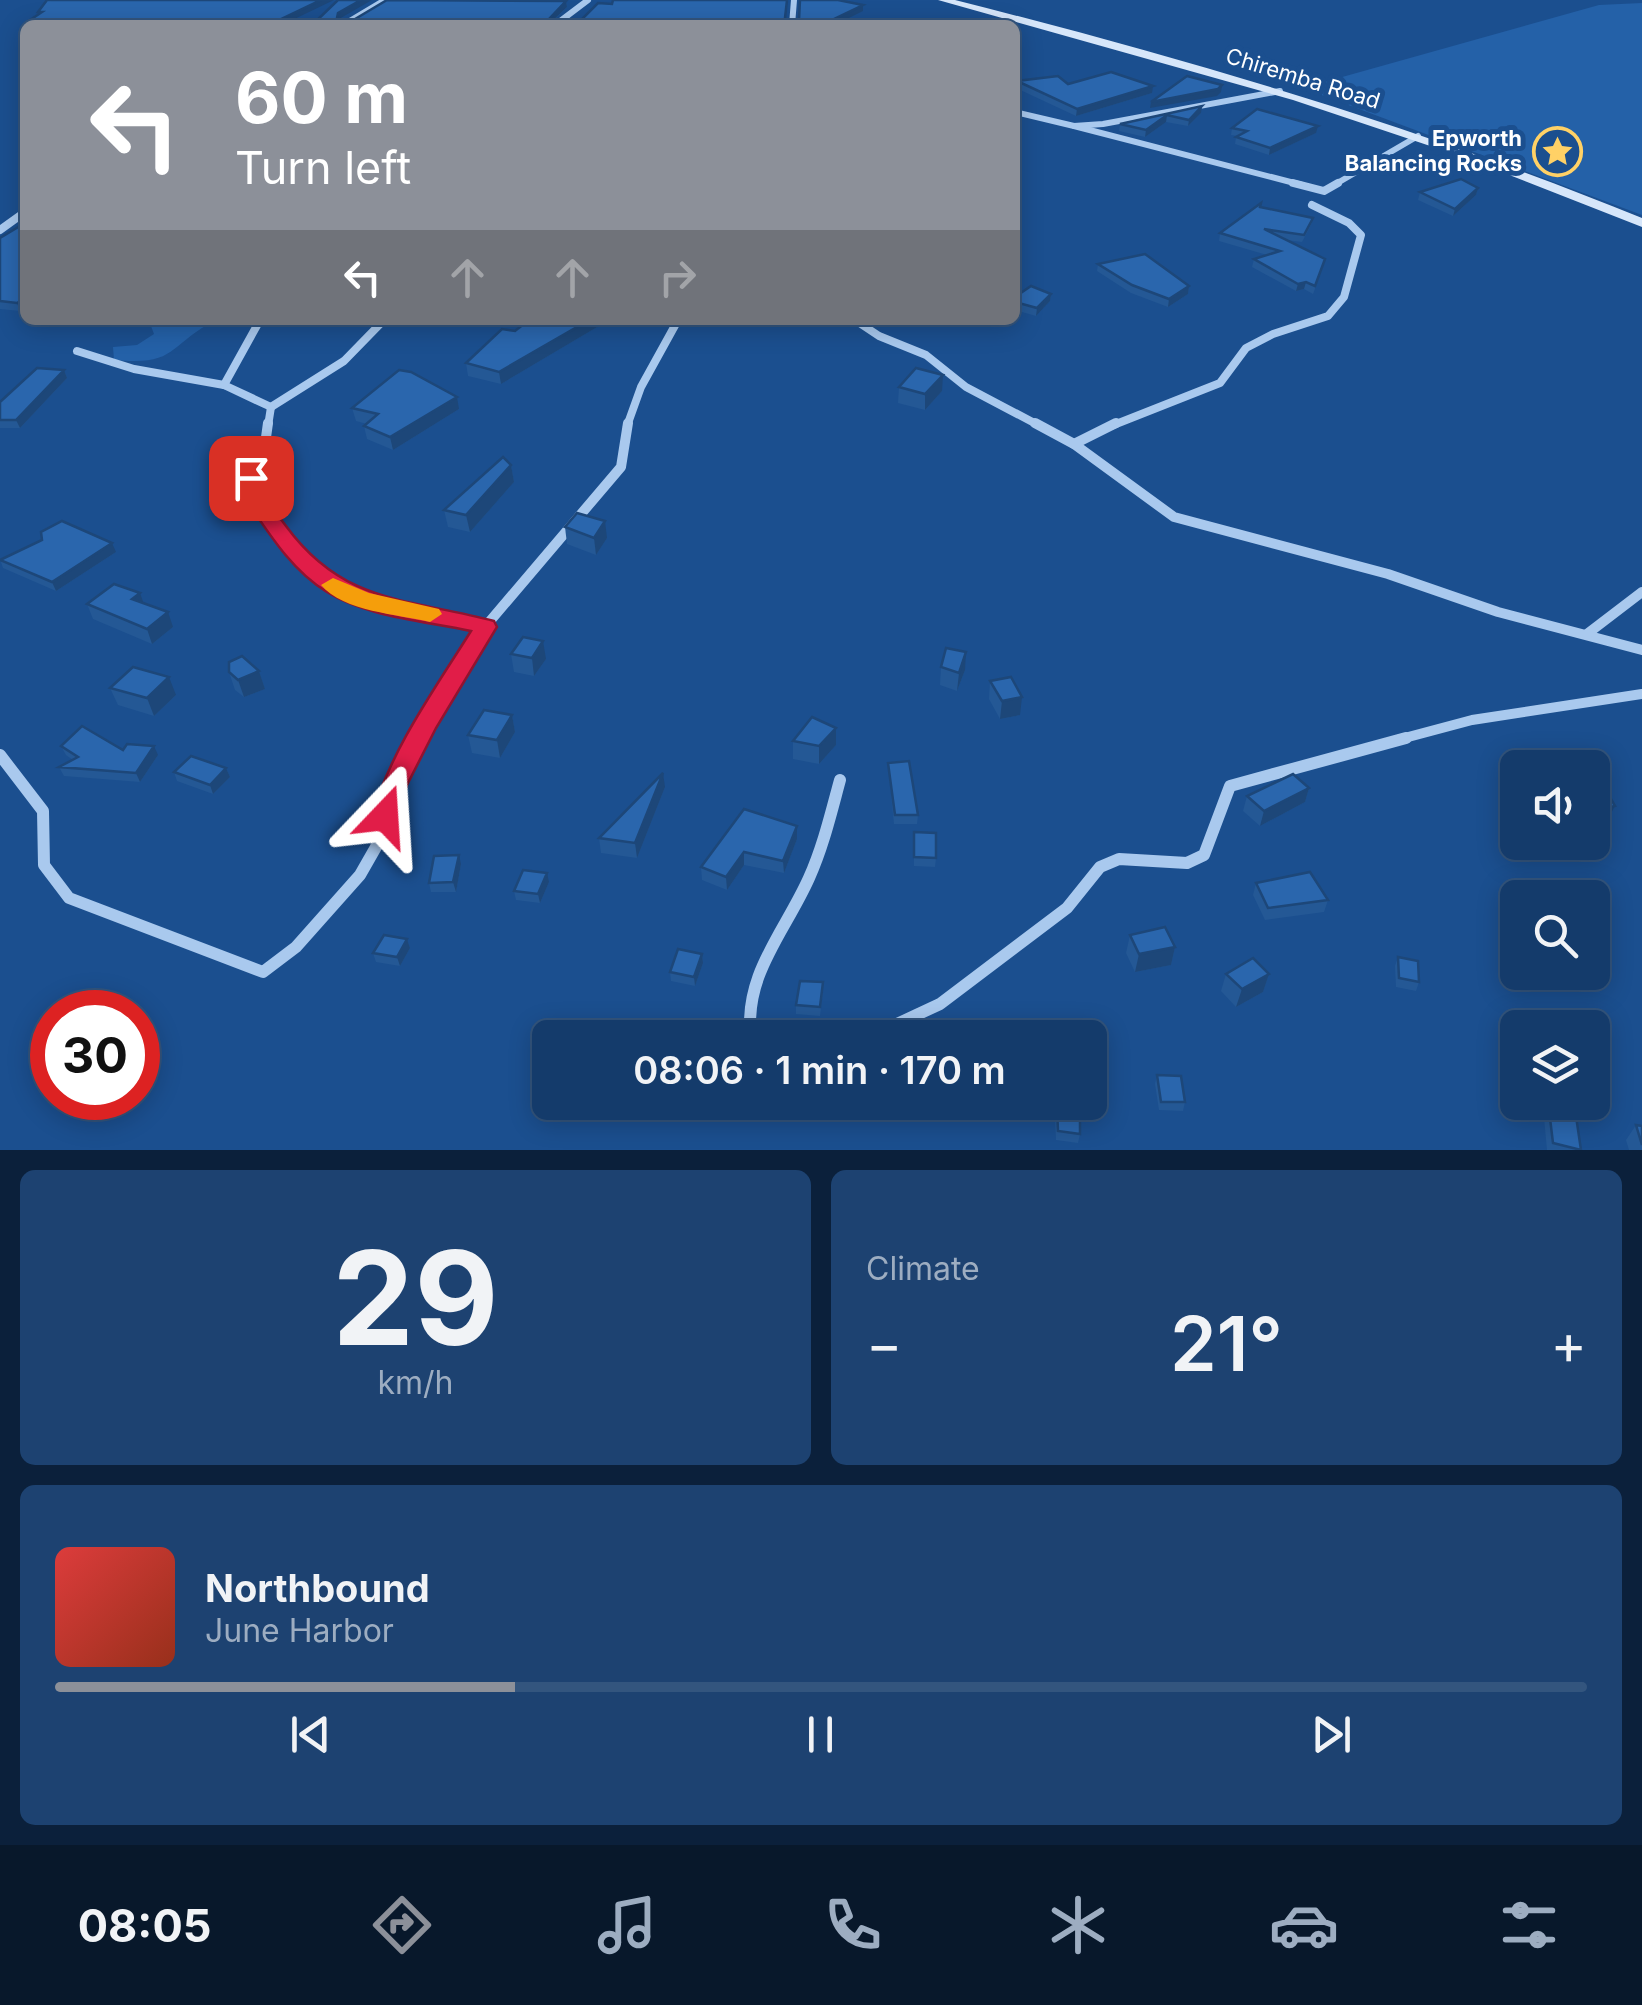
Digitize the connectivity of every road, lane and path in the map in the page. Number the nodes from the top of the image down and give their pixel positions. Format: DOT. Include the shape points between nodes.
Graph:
graph roads {
  1 [pos="385,0"];
  2 [pos="588,0"];
  3 [pos="943,0"];
  4 [pos="351,20"];
  5 [pos="562,20"];
  6 [pos="1018,20"];
  7 [pos="1020,21"];
  8 [pos="1280,90"];
  9 [pos="1020,113"];
  10 [pos="1074,126"];
  11 [pos="1418,136"];
  12 [pos="1312,205"];
  13 [pos="1642,223"];
  14 [pos="257,325"];
  15 [pos="379,325"];
  16 [pos="675,325"];
  17 [pos="862,325"];
  18 [pos="78,351"];
  19 [pos="224,386"];
  20 [pos="271,407"];
  21 [pos="1074,444"];
  22 [pos="1642,592"];
  23 [pos="486,627"];
  24 [pos="1587,634"];
  25 [pos="1642,650"];
  26 [pos="1642,694"];
  27 [pos="0,755"];
  28 [pos="840,780"];
  29 [pos="748,1020"];
  30 [pos="906,1020"];
  1 -- 4 [label="street"];
  2 -- 5 [label="street"];
  3 -- 6 [label="main road, Chiremba Road"];
  7 -- 8 [label="main road, Chiremba Road"];
  8 -- 10 [label="street"];
  8 -- 11 [label="main road, Chiremba Road"];
  9 -- 10 [label="street"];
  10 -- 11 [label="street" via="1324,191"];
  11 -- 13 [label="main road, Chiremba Road"];
  12 -- 21 [label="street" via="1361,235 1344,297 1328,316 1246,348 1220,383"];
  14 -- 19 [label="street"];
  15 -- 20 [label="street" via="344,362"];
  16 -- 23 [label="street" via="641,386 622,438 621,467"];
  17 -- 21 [label="street" via="921,352 966,387"];
  18 -- 19 [label="street"];
  19 -- 20 [label="street"];
  20 -- 23 [label="street" via="250,491 294,553 334,587 362,599"];
  21 -- 24 [label="street" via="1174,517"];
  22 -- 24 [label="street"];
  23 -- 27 [label="street" via="394,785 376,847 360,875 296,947 263,972 69,898 44,865 42,811"];
  24 -- 25 [label="street"];
  26 -- 30 [label="street" via="1472,720 1230,786 1204,855 1187,863 1119,859 1100,866 1067,908 940,1004"];
  28 -- 29 [label="street" via="809,880 756,974"];
}
